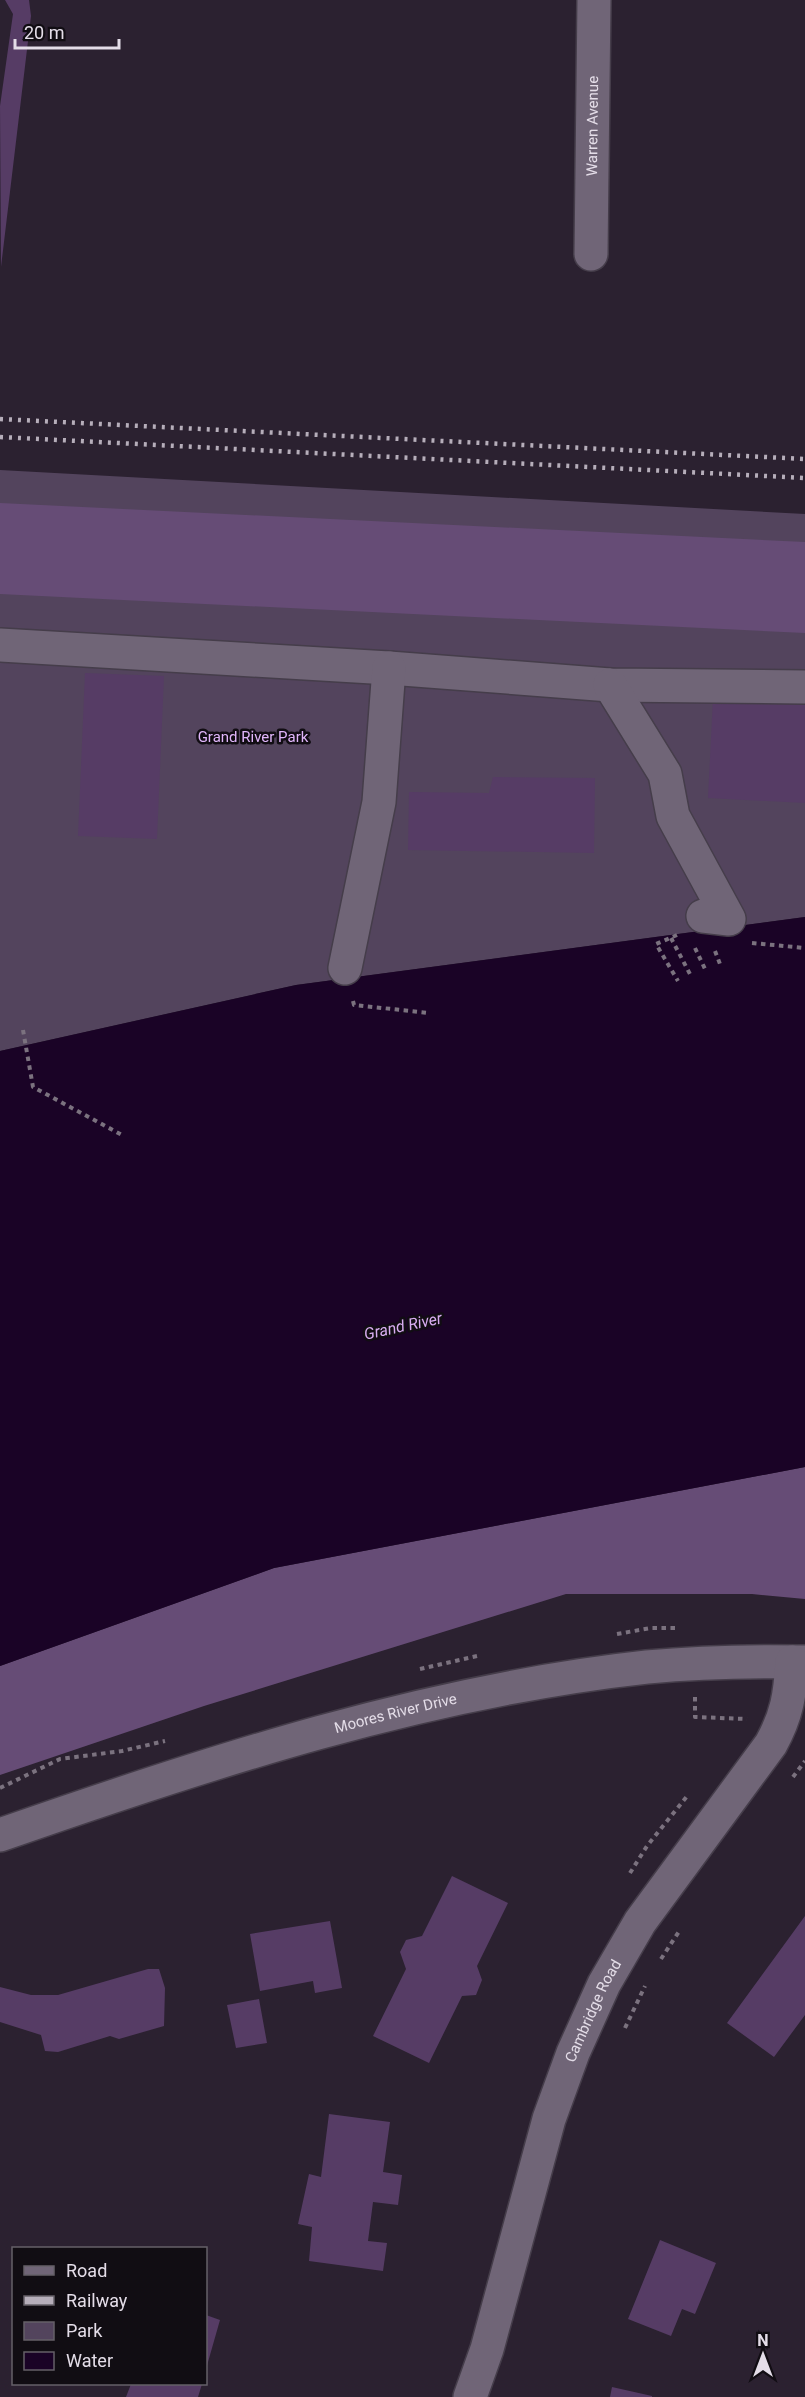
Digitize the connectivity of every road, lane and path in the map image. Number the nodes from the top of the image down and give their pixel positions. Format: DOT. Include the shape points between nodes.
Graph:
graph roads {
  1 [pos="594,0"];
  2 [pos="591,254"];
  3 [pos="0,645"];
  4 [pos="389,668"];
  5 [pos="610,685"];
  6 [pos="805,687"];
  7 [pos="706,922"];
  8 [pos="671,938"];
  9 [pos="805,948"];
  10 [pos="345,968"];
  11 [pos="691,976"];
  12 [pos="678,981"];
  13 [pos="429,1013"];
  14 [pos="23,1030"];
  15 [pos="122,1135"];
  16 [pos="798,1662"];
  17 [pos="694,1664"];
  18 [pos="748,1719"];
  19 [pos="805,1761"];
  20 [pos="791,1779"];
  21 [pos="0,1835"];
  22 [pos="681,1929"];
  23 [pos="656,1968"];
  24 [pos="649,1978"];
  25 [pos="620,2037"];
  26 [pos="470,2397"];
  1 -- 2 [label="street, Warren Avenue"];
  3 -- 4 [label="street"];
  4 -- 5 [label="street"];
  4 -- 10 [label="street" via="379,802"];
  5 -- 6 [label="street"];
  5 -- 7 [label="street" via="665,774 673,816"];
  7 -- 8 [label="path"];
  7 -- 9 [label="path" via="741,942"];
  8 -- 11 [label="path"];
  8 -- 12 [label="path" via="656,944"];
  10 -- 13 [label="path" via="354,1005"];
  14 -- 15 [label="path" via="33,1087"];
  16 -- 17 [label="street, Moores River Drive"];
  16 -- 26 [label="street, Cambridge Road" via="783,1723 771,1744 640,1922 604,1984 573,2053 549,2119 487,2349"];
  17 -- 18 [label="path" via="695,1717"];
  17 -- 21 [label="street, Moores River Drive" via="530,1684 367,1720 162,1778"];
  19 -- 20 [label="path"];
  22 -- 23 [label="path"];
  24 -- 25 [label="path"];
}
